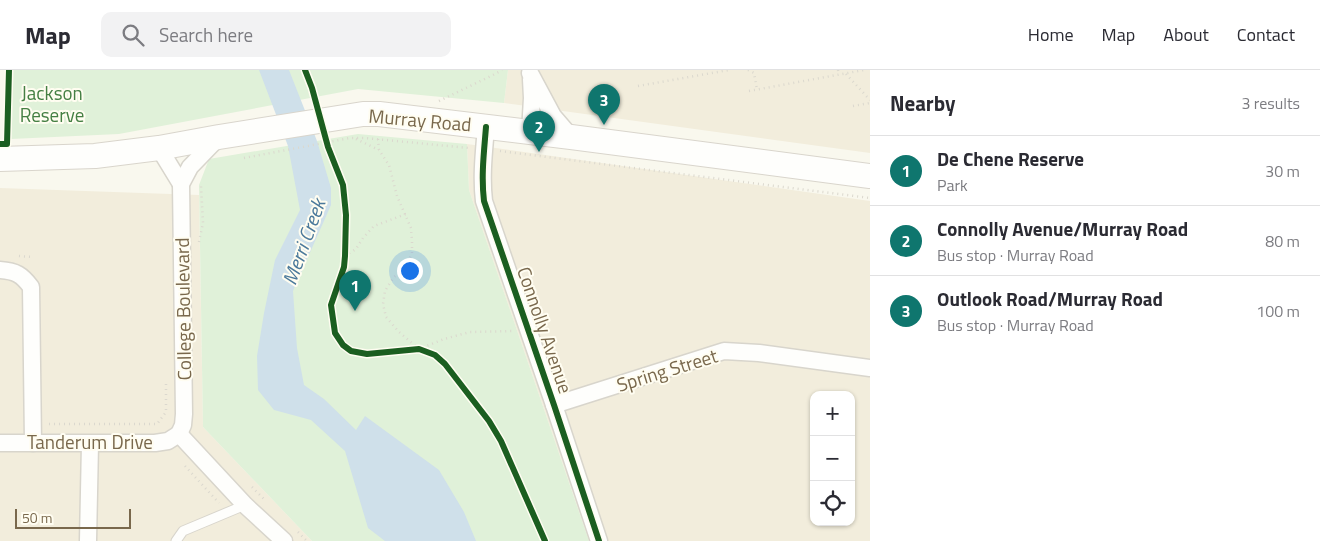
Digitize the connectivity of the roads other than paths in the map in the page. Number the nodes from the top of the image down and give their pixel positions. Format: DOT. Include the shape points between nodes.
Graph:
graph roads {
  1 [pos="530,72"];
  2 [pos="530,132"];
  3 [pos="219,137"];
  4 [pos="571,137"];
  5 [pos="485,138"];
  6 [pos="159,148"];
  7 [pos="0,160"];
  8 [pos="870,176"];
  9 [pos="181,184"];
  10 [pos="0,270"];
  11 [pos="870,368"];
  12 [pos="554,404"];
  13 [pos="179,434"];
  14 [pos="0,443"];
  15 [pos="33,443"];
  16 [pos="90,444"];
  17 [pos="245,505"];
  18 [pos="288,534"];
  19 [pos="88,541"];
  20 [pos="176,541"];
  21 [pos="599,541"];
  1 -- 2 [label="street"];
  1 -- 4 [label="street" via="553,116"];
  2 -- 4 [label="main road, Murray Road"];
  2 -- 5 [label="main road, Murray Road"];
  3 -- 5 [label="main road, Murray Road" via="379,114"];
  3 -- 6 [label="main road, Murray Road"];
  3 -- 9 [label="street" via="190,166"];
  4 -- 8 [label="main road, Murray Road"];
  5 -- 12 [label="street, Connolly Avenue" via="482,169 484,201"];
  6 -- 7 [label="main road, Murray Road" via="95,156"];
  6 -- 9 [label="street"];
  9 -- 13 [label="street, College Boulevard" via="184,414"];
  10 -- 15 [label="street" via="11,270 31,287"];
  11 -- 12 [label="street, Spring Street" via="724,351"];
  12 -- 21 [label="street, Connolly Avenue"];
  13 -- 16 [label="street, Tanderum Drive" via="155,444"];
  13 -- 17 [label="street"];
  14 -- 15 [label="street, Tanderum Drive"];
  15 -- 16 [label="street, Tanderum Drive"];
  16 -- 19 [label="street"];
  17 -- 18 [label="street"];
  17 -- 20 [label="lane" via="183,531"];
}
